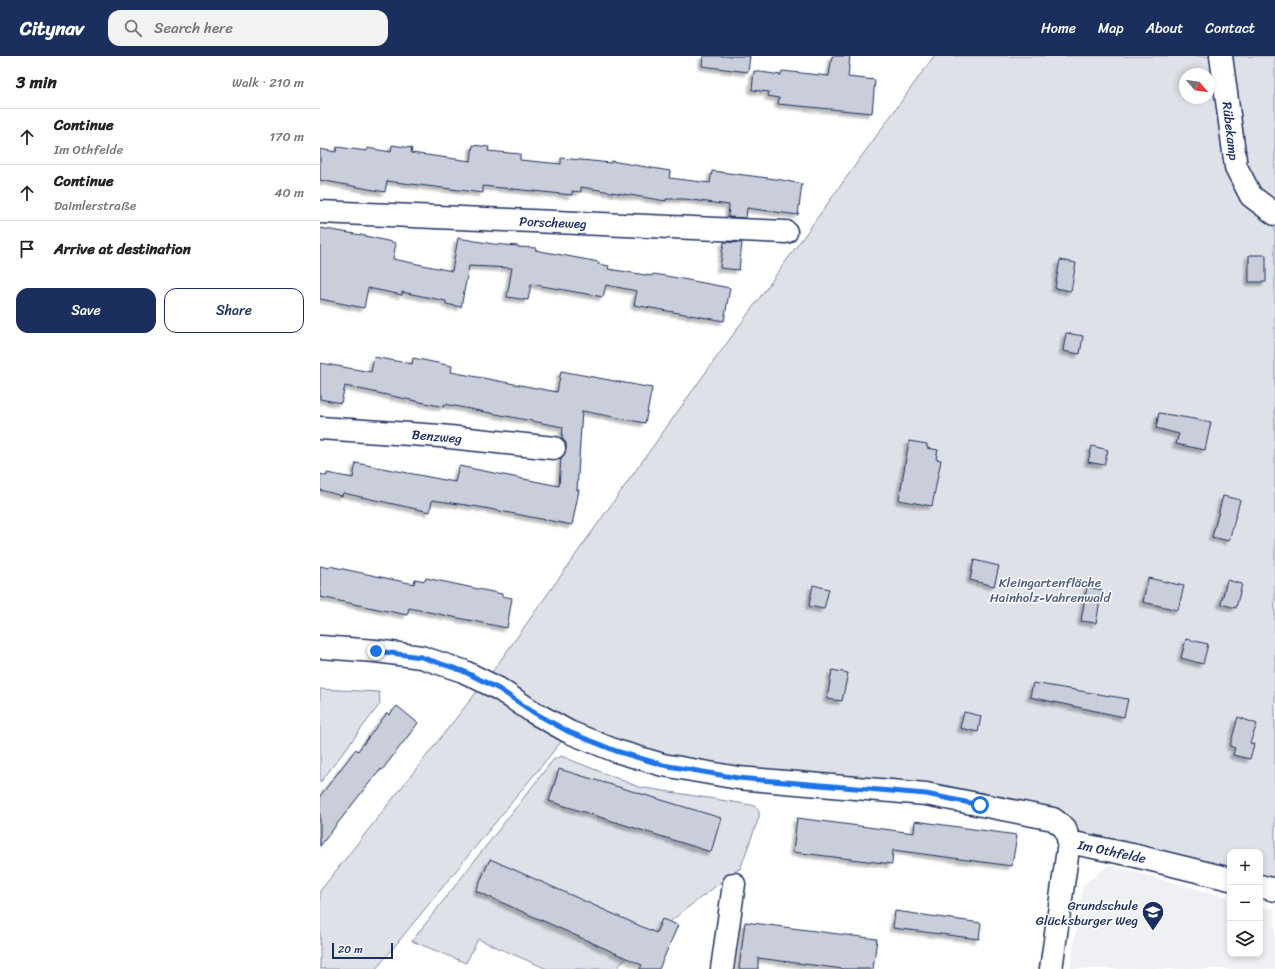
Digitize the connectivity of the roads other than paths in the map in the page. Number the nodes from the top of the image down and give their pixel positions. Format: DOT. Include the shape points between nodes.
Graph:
graph roads {
  1 [pos="1221,56"];
  2 [pos="320,212"];
  3 [pos="1275,214"];
  4 [pos="786,232"];
  5 [pos="320,428"];
  6 [pos="554,448"];
  7 [pos="320,647"];
  8 [pos="1069,842"];
  9 [pos="1227,878"];
  10 [pos="734,884"];
  11 [pos="1263,887"];
  12 [pos="1275,890"];
  13 [pos="722,969"];
  14 [pos="1051,969"];
  1 -- 3 [label="street, Rübekamp" via="1236,167 1251,196"];
  2 -- 4 [label="street, Porscheweg"];
  5 -- 6 [label="street, Benzweg" via="440,436"];
  7 -- 8 [label="street, Im Othfelde" via="421,657 463,671 499,689 569,732 616,751 663,765 738,778 926,794 1053,819 1065,828"];
  8 -- 9 [label="street, Im Othfelde"];
  8 -- 14 [label="street"];
  10 -- 13 [label="street"];
  11 -- 12 [label="street"];
}
